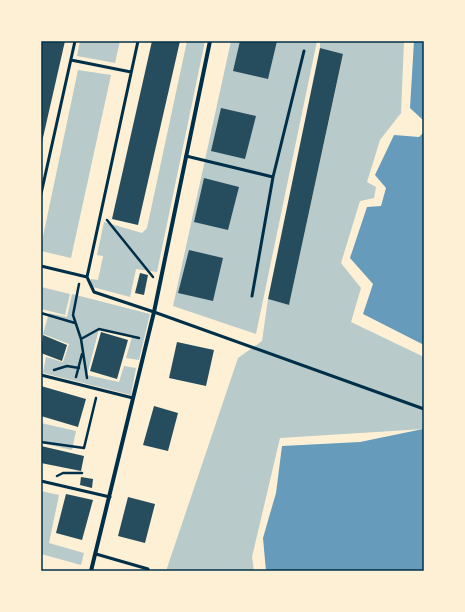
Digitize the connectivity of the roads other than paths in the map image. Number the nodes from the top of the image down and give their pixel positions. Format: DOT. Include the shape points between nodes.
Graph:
graph roads {
  1 [pos="75,41"];
  2 [pos="138,41"];
  3 [pos="210,41"];
  4 [pos="304,51"];
  5 [pos="71,60"];
  6 [pos="131,72"];
  7 [pos="186,156"];
  8 [pos="273,176"];
  9 [pos="41,194"];
  10 [pos="41,266"];
  11 [pos="87,277"];
  12 [pos="252,296"];
  13 [pos="154,312"];
  14 [pos="41,375"];
  15 [pos="134,398"];
  16 [pos="424,409"];
  17 [pos="41,482"];
  18 [pos="110,497"];
  19 [pos="96,554"];
  20 [pos="149,570"];
  21 [pos="91,571"];
  1 -- 5 [label="lane"];
  2 -- 6 [label="lane"];
  3 -- 7 [label="street"];
  4 -- 8 [label="lane"];
  5 -- 6 [label="lane"];
  5 -- 9 [label="lane"];
  6 -- 11 [label="lane"];
  7 -- 8 [label="lane"];
  7 -- 13 [label="street"];
  8 -- 12 [label="lane"];
  10 -- 11 [label="lane"];
  11 -- 13 [label="lane" via="94,292"];
  13 -- 15 [label="street"];
  13 -- 16 [label="lane"];
  14 -- 15 [label="lane"];
  15 -- 18 [label="street"];
  17 -- 18 [label="lane"];
  18 -- 19 [label="street"];
  19 -- 20 [label="lane"];
  19 -- 21 [label="street"];
}
